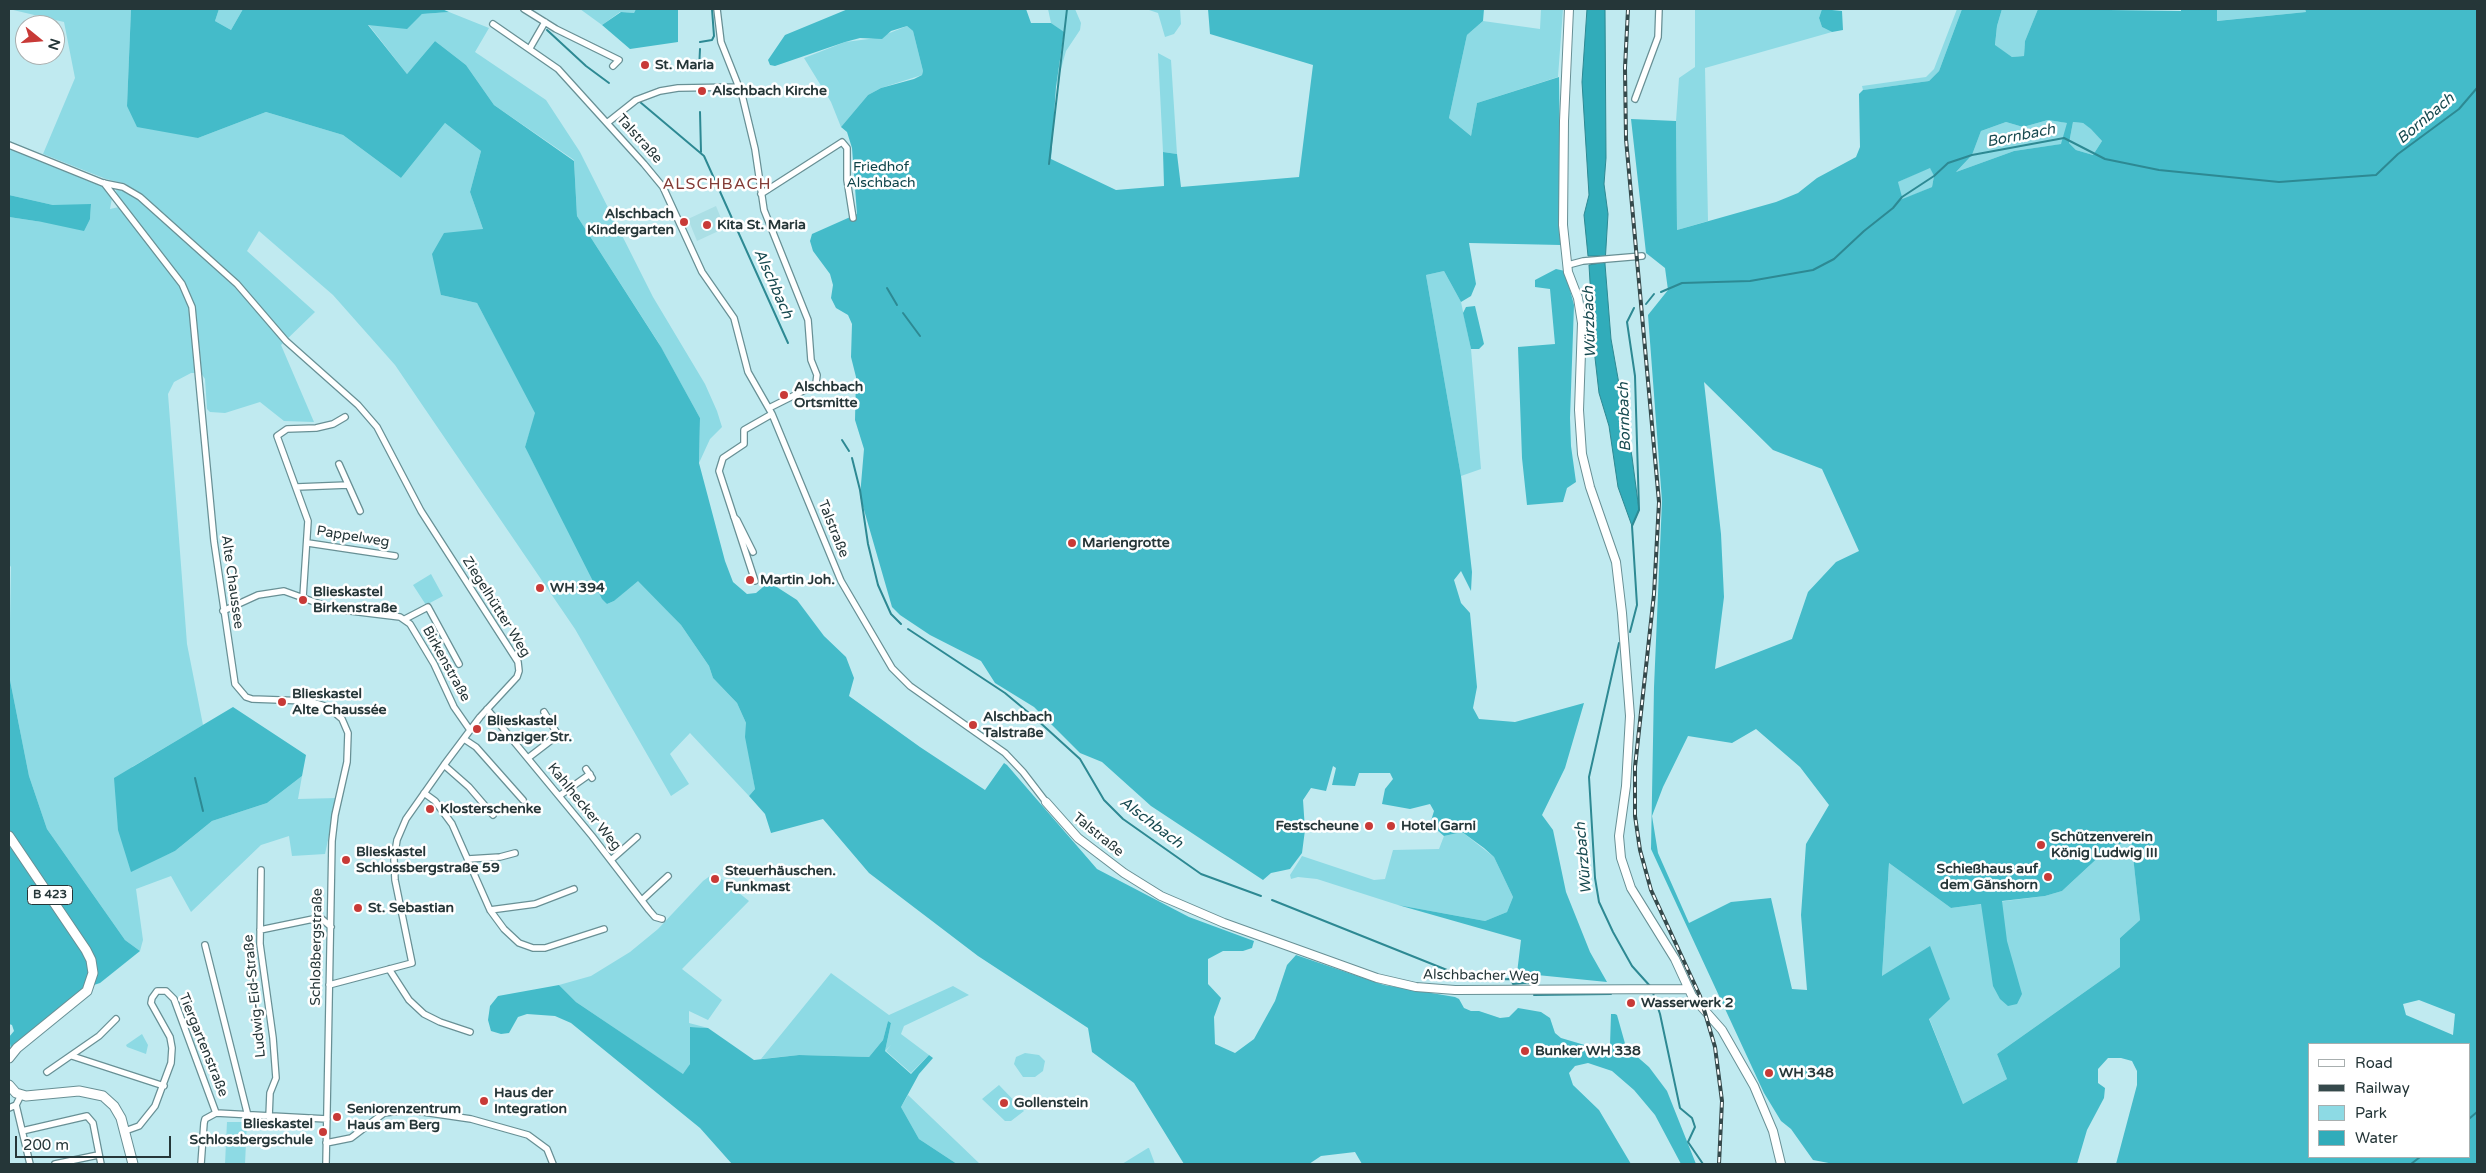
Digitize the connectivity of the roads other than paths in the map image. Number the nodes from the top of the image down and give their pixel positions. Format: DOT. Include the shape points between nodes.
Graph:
graph roads {
  1 [pos="524,9"];
  2 [pos="716,9"];
  3 [pos="1569,9"];
  4 [pos="1659,9"];
  5 [pos="545,22"];
  6 [pos="493,24"];
  7 [pos="530,48"];
  8 [pos="614,66"];
  9 [pos="739,87"];
  10 [pos="1635,99"];
  11 [pos="607,123"];
  12 [pos="9,145"];
  13 [pos="103,183"];
  14 [pos="761,194"];
  15 [pos="854,218"];
  16 [pos="1642,256"];
  17 [pos="1568,265"];
  18 [pos="770,411"];
  19 [pos="345,417"];
  20 [pos="339,464"];
  21 [pos="348,485"];
  22 [pos="297,487"];
  23 [pos="360,511"];
  24 [pos="732,515"];
  25 [pos="308,543"];
  26 [pos="753,552"];
  27 [pos="395,556"];
  28 [pos="755,581"];
  29 [pos="303,597"];
  30 [pos="224,611"];
  31 [pos="405,619"];
  32 [pos="459,664"];
  33 [pos="487,709"];
  34 [pos="544,712"];
  35 [pos="470,730"];
  36 [pos="348,733"];
  37 [pos="464,739"];
  38 [pos="528,758"];
  39 [pos="444,765"];
  40 [pos="589,774"];
  41 [pos="424,792"];
  42 [pos="559,796"];
  43 [pos="523,800"];
  44 [pos="1046,802"];
  45 [pos="493,816"];
  46 [pos="9,836"];
  47 [pos="637,837"];
  48 [pos="515,853"];
  49 [pos="468,859"];
  50 [pos="611,860"];
  51 [pos="261,870"];
  52 [pos="668,876"];
  53 [pos="574,890"];
  54 [pos="642,900"];
  55 [pos="490,910"];
  56 [pos="662,919"];
  57 [pos="1224,923"];
  58 [pos="331,927"];
  59 [pos="604,929"];
  60 [pos="260,930"];
  61 [pos="205,945"];
  62 [pos="389,969"];
  63 [pos="329,986"];
  64 [pos="1688,989"];
  65 [pos="116,1020"];
  66 [pos="470,1032"];
  67 [pos="72,1056"];
  68 [pos="9,1058"];
  69 [pos="47,1072"];
  70 [pos="9,1085"];
  71 [pos="164,1086"];
  72 [pos="21,1095"];
  73 [pos="16,1106"];
  74 [pos="9,1108"];
  75 [pos="216,1113"];
  76 [pos="248,1116"];
  77 [pos="269,1117"];
  78 [pos="327,1119"];
  79 [pos="22,1131"];
  80 [pos="125,1131"];
  81 [pos="326,1142"];
  82 [pos="98,1155"];
  83 [pos="63,1163"];
  84 [pos="30,1164"];
  85 [pos="55,1164"];
  86 [pos="101,1164"];
  87 [pos="133,1164"];
  88 [pos="201,1164"];
  89 [pos="326,1164"];
  90 [pos="553,1164"];
  91 [pos="1781,1164"];
  1 -- 5 [label="street"];
  2 -- 9 [label="street" via="721,42"];
  3 -- 17 [label="main road" via="1562,203"];
  4 -- 10 [label="street" via="1658,37"];
  5 -- 7 [label="street"];
  5 -- 8 [label="street" via="619,60"];
  6 -- 7 [label="street, Talstraße"];
  7 -- 11 [label="street, Talstraße" via="558,69"];
  9 -- 11 [label="street" via="660,91 636,100"];
  9 -- 14 [label="street" via="755,149"];
  11 -- 18 [label="street, Talstraße" via="663,187 702,272 734,318 748,372"];
  12 -- 13 [label="street, Ziegelhütter Weg"];
  13 -- 30 [label="street, Alte Chaussee" via="182,284 192,307 214,542"];
  13 -- 33 [label="street, Ziegelhütter Weg" via="132,191 151,206 236,284 286,341 358,405 377,427 421,511 518,662 517,677"];
  14 -- 15 [label="street" via="842,142 847,148 847,180"];
  14 -- 18 [label="street" via="770,228 808,320 811,360 817,379 811,387"];
  16 -- 17 [label="street"];
  17 -- 64 [label="main road" via="1582,323 1579,433 1590,487 1616,562 1629,694 1629,752 1619,836 1621,858 1631,888 1671,952"];
  18 -- 24 [label="street" via="744,430 744,444 730,452 720,465 720,479"];
  18 -- 44 [label="street, Talstraße" via="841,581 892,668 910,686 1005,753"];
  19 -- 22 [label="street" via="334,424 287,430 277,436"];
  20 -- 21 [label="street"];
  21 -- 22 [label="street"];
  21 -- 23 [label="street"];
  22 -- 25 [label="street" via="306,513"];
  24 -- 26 [label="street"];
  24 -- 28 [label="street"];
  25 -- 27 [label="street, Pappelweg"];
  25 -- 29 [label="street"];
  29 -- 30 [label="street, Birkenstraße" via="284,591 268,592"];
  29 -- 31 [label="street, Birkenstraße" via="334,609"];
  30 -- 36 [label="street, Alte Chaussee" via="233,676 239,692 252,699 300,701 328,707 342,719"];
  31 -- 32 [label="street" via="428,607"];
  31 -- 35 [label="street, Birkenstraße"];
  33 -- 35 [label="street, Ziegelhütter Weg"];
  33 -- 38 [label="street, Kahlhecker Weg"];
  34 -- 38 [label="street" via="558,735"];
  35 -- 37 [label="street, Ziegelhütter Weg"];
  36 -- 58 [label="street, Schloßbergstraße" via="347,762 333,830"];
  37 -- 39 [label="street, Ziegelhütter Weg"];
  37 -- 43 [label="street" via="476,747"];
  38 -- 42 [label="street, Kahlhecker Weg"];
  39 -- 41 [label="street, Ziegelhütter Weg"];
  39 -- 45 [label="street" via="469,787"];
  40 -- 42 [label="street"];
  41 -- 49 [label="street" via="452,824"];
  41 -- 62 [label="street, Ziegelhütter Weg" via="401,828 394,859 395,880 412,963"];
  42 -- 50 [label="street, Kahlhecker Weg"];
  44 -- 57 [label="main road, Talstraße" via="1070,831 1124,873 1161,896"];
  46 -- 68 [label="main road, B 423" via="73,929 93,968 87,991"];
  47 -- 50 [label="street"];
  48 -- 49 [label="street"];
  49 -- 55 [label="street"];
  50 -- 54 [label="street, Kahlhecker Weg"];
  51 -- 60 [label="street, Ludwig-Eid-Straße"];
  52 -- 54 [label="street"];
  53 -- 55 [label="street" via="535,904"];
  54 -- 56 [label="street, Kahlhecker Weg" via="655,917"];
  55 -- 59 [label="street" via="512,937 533,948 560,945"];
  57 -- 64 [label="main road, Alschbacher Weg" via="1377,978 1416,987 1455,990"];
  58 -- 60 [label="street" via="318,918"];
  58 -- 63 [label="street, Schloßbergstraße"];
  60 -- 77 [label="street, Ludwig-Eid-Straße" via="276,1078 270,1093"];
  61 -- 76 [label="street"];
  62 -- 63 [label="street"];
  62 -- 66 [label="street" via="405,994 424,1014"];
  63 -- 78 [label="street, Schloßbergstraße"];
  64 -- 91 [label="main road" via="1722,1030 1746,1070 1768,1116"];
  65 -- 67 [label="street"];
  67 -- 69 [label="street"];
  67 -- 71 [label="street"];
  70 -- 72 [label="main road"];
  71 -- 75 [label="street, Tiergartenstraße" via="171,1063 171,1042 152,1003 154,994 163,990 174,999"];
  71 -- 80 [label="street, Tiergartenstraße" via="145,1120"];
  72 -- 73 [label="street"];
  72 -- 80 [label="main road" via="33,1097 79,1091 96,1094 114,1106"];
  73 -- 74 [label="street"];
  73 -- 79 [label="street"];
  75 -- 76 [label="street, Tiergartenstraße"];
  75 -- 88 [label="street" via="205,1119"];
  76 -- 77 [label="street, Tiergartenstraße"];
  77 -- 78 [label="street, Tiergartenstraße"];
  78 -- 81 [label="street, Schloßbergstraße"];
  79 -- 82 [label="street" via="87,1116 94,1123"];
  79 -- 84 [label="street"];
  80 -- 87 [label="main road"];
  81 -- 89 [label="street, Schloßbergstraße"];
  81 -- 90 [label="street" via="351,1138 384,1113 409,1110 471,1119 528,1135 541,1144"];
  82 -- 83 [label="street"];
  82 -- 86 [label="street"];
  83 -- 85 [label="street"];
}
